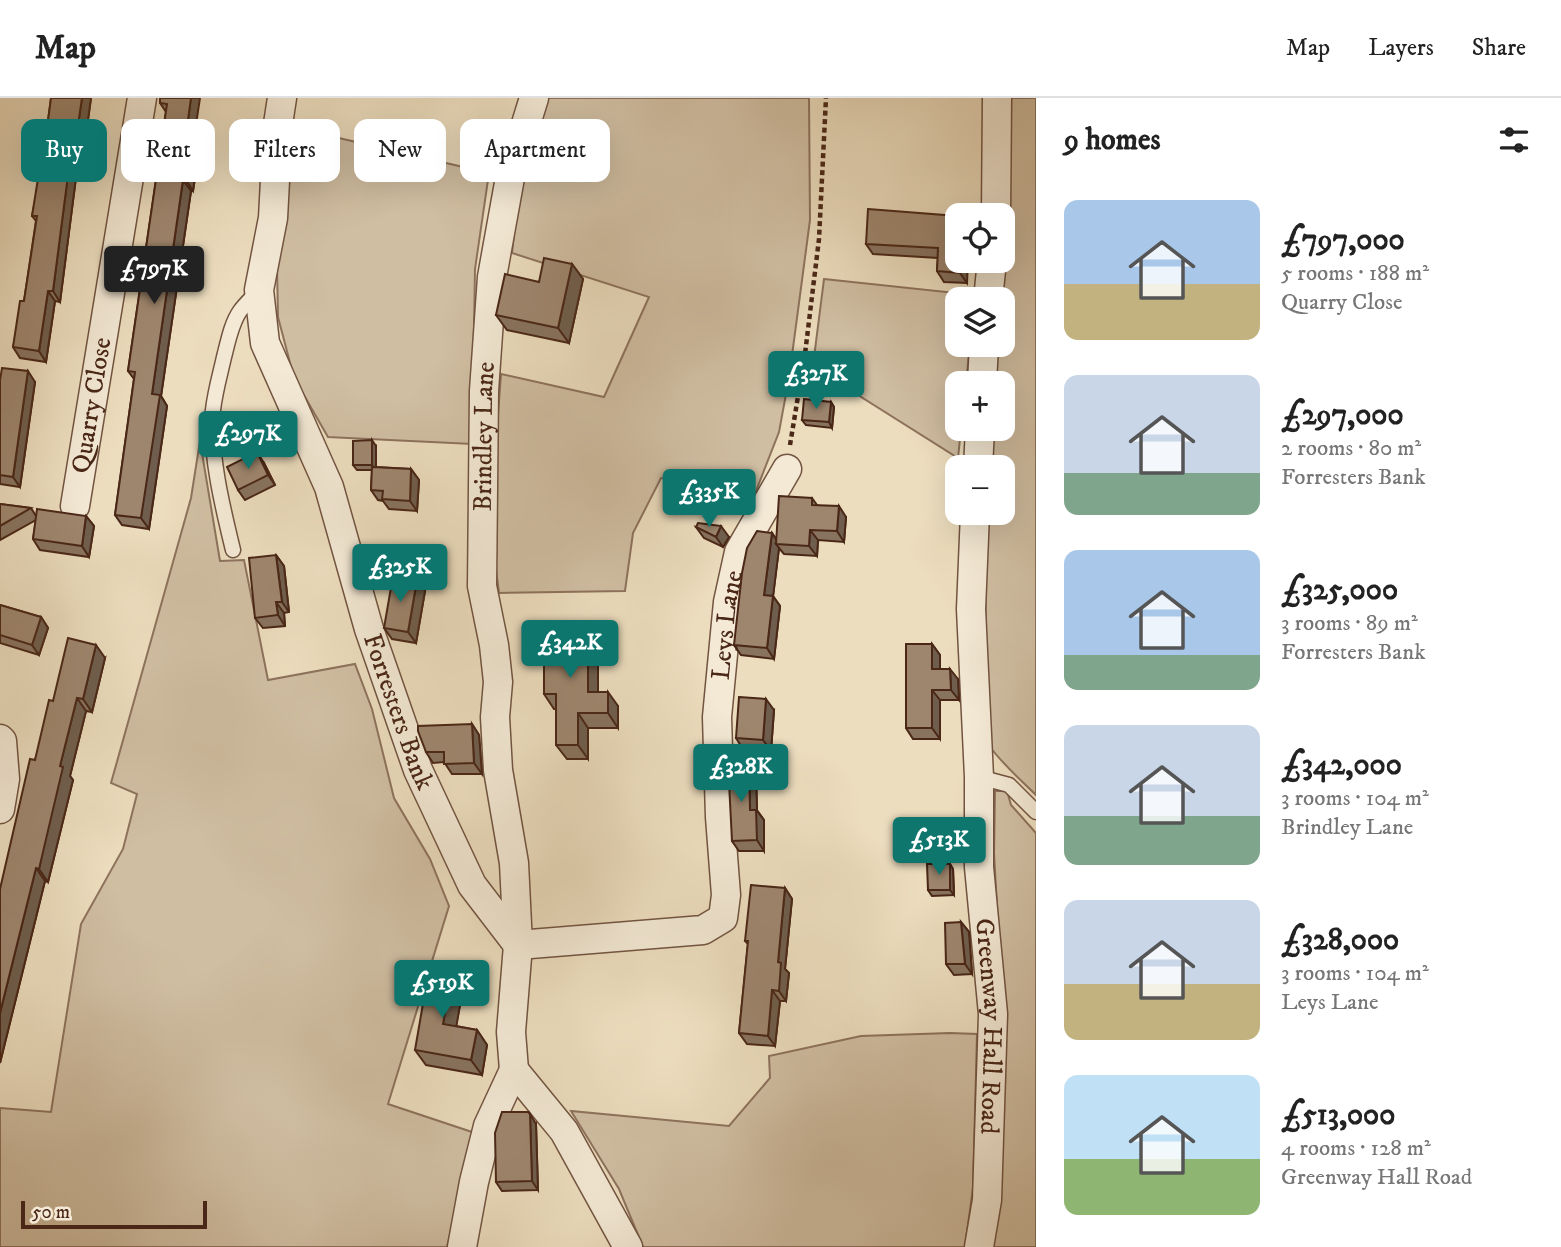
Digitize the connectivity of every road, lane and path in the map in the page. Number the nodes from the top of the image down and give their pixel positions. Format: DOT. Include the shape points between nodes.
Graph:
graph roads {
  1 [pos="142,98"];
  2 [pos="282,98"];
  3 [pos="534,98"];
  4 [pos="826,98"];
  5 [pos="997,98"];
  6 [pos="996,203"];
  7 [pos="259,290"];
  8 [pos="787,469"];
  9 [pos="75,506"];
  10 [pos="974,525"];
  11 [pos="233,550"];
  12 [pos="0,739"];
  13 [pos="979,777"];
  14 [pos="0,809"];
  15 [pos="1036,812"];
  16 [pos="518,945"];
  17 [pos="514,1070"];
  18 [pos="462,1247"];
  19 [pos="628,1247"];
  20 [pos="979,1247"];
  1 -- 9 [label="street, Quarry Close"];
  2 -- 7 [label="street, Forresters Bank" via="273,218"];
  3 -- 16 [label="street, Brindley Lane" via="511,172 492,277 484,391 482,586 498,682 498,770 514,863"];
  4 -- 8 [label="path" via="819,239"];
  5 -- 6 [label="street"];
  7 -- 11 [label="lane" via="232,328 213,411 218,474"];
  7 -- 16 [label="street, Forresters Bank" via="265,343 329,487 369,629 418,770 471,885"];
  8 -- 16 [label="street, Leys Lane" via="739,552 728,602 717,717 726,895 723,918 702,930"];
  10 -- 13 [label="street, Greenway Hall Road" via="971,609"];
  12 -- 14 [label="street" via="5,779"];
  13 -- 15 [label="lane" via="1009,785"];
  13 -- 20 [label="street, Greenway Hall Road" via="979,867 993,1014 987,1200"];
  16 -- 17 [label="street, Brindley Lane" via="511,1032"];
  17 -- 18 [label="street" via="488,1125"];
  17 -- 19 [label="street" via="564,1131"];
}
